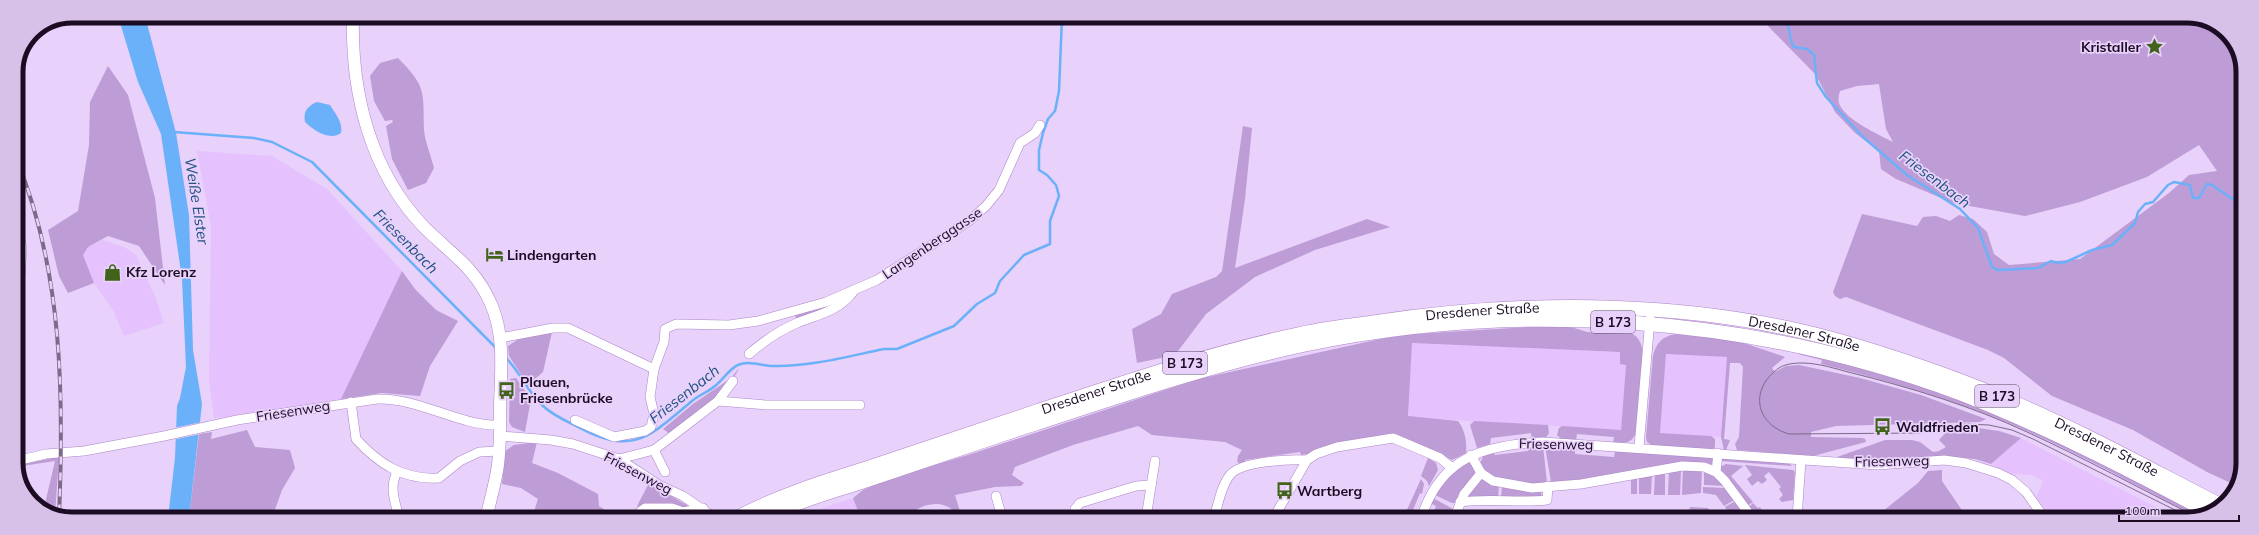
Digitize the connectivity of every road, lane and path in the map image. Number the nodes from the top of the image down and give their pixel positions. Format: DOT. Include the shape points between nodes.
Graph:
graph roads {
  1 [pos="354,23"];
  2 [pos="1040,125"];
  3 [pos="854,291"];
  4 [pos="1651,310"];
  5 [pos="1650,324"];
  6 [pos="500,340"];
  7 [pos="749,354"];
  8 [pos="654,368"];
  9 [pos="733,381"];
  10 [pos="718,401"];
  11 [pos="352,402"];
  12 [pos="860,405"];
  13 [pos="575,420"];
  14 [pos="500,431"];
  15 [pos="1639,447"];
  16 [pos="654,450"];
  17 [pos="499,451"];
  18 [pos="1718,453"];
  19 [pos="1473,454"];
  20 [pos="23,459"];
  21 [pos="618,459"];
  22 [pos="1307,460"];
  23 [pos="1801,460"];
  24 [pos="1155,461"];
  25 [pos="1452,468"];
  26 [pos="397,472"];
  27 [pos="665,472"];
  28 [pos="1716,472"];
  29 [pos="1481,473"];
  30 [pos="1151,485"];
  31 [pos="1548,486"];
  32 [pos="996,496"];
  33 [pos="1460,502"];
  34 [pos="2216,503"];
  35 [pos="703,508"];
  36 [pos="2203,509"];
  37 [pos="397,512"];
  38 [pos="487,512"];
  39 [pos="640,512"];
  40 [pos="683,512"];
  41 [pos="683,512"];
  42 [pos="708,512"];
  43 [pos="749,512"];
  44 [pos="777,512"];
  45 [pos="1000,512"];
  46 [pos="1075,512"];
  47 [pos="1147,512"];
  48 [pos="1216,512"];
  49 [pos="1277,512"];
  50 [pos="1424,512"];
  51 [pos="1456,512"];
  52 [pos="1747,512"];
  53 [pos="1797,512"];
  54 [pos="2040,512"];
  1 -- 6 [label="main road" via="359,94 367,132 379,162 395,192 408,209 478,279 492,305"];
  2 -- 3 [label="street, Langenberggasse" via="1035,133 1020,143 999,190 986,206 969,221 914,258"];
  3 -- 7 [label="street, Langenberggasse" via="848,300 836,308 775,334"];
  3 -- 8 [label="street, Langenberggasse" via="826,302 758,321 729,325 672,325 665,330 664,342"];
  4 -- 5 [label="street"];
  4 -- 34 [label="main road, Dresdener Straße / B 173" via="1793,330 1848,343 1895,358 2019,405"];
  4 -- 43 [label="main road, Dresdener Straße / B 173" via="1578,306 1450,312 1305,333 1170,367 781,497"];
  5 -- 15 [label="street"];
  5 -- 36 [label="main road, B 173" via="1758,339 1890,370 2013,415"];
  5 -- 44 [label="main road, B 173" via="1551,320 1452,324 1307,344 1244,359 1139,390"];
  6 -- 8 [label="street" via="552,328 568,328"];
  6 -- 14 [label="main road"];
  8 -- 13 [label="street, Langenberggasse" via="650,397 654,414 651,427 645,431 614,437"];
  9 -- 10 [label="street"];
  10 -- 12 [label="street" via="766,405"];
  10 -- 16 [label="street"];
  11 -- 14 [label="street, Friesenweg" via="396,399"];
  11 -- 20 [label="street, Friesenweg" via="84,451 46,454"];
  11 -- 26 [label="street" via="356,439 368,452"];
  14 -- 17 [label="main road"];
  14 -- 21 [label="street, Friesenweg" via="573,444"];
  15 -- 18 [label="street, Friesenweg"];
  15 -- 19 [label="street, Friesenweg" via="1543,442 1510,444"];
  16 -- 21 [label="street"];
  16 -- 27 [label="street"];
  17 -- 26 [label="street" via="479,452 460,461 439,478 411,477"];
  17 -- 38 [label="main road"];
  18 -- 23 [label="street, Friesenweg"];
  18 -- 28 [label="street"];
  19 -- 25 [label="street"];
  19 -- 29 [label="street"];
  21 -- 35 [label="street, Friesenweg" via="659,485"];
  22 -- 25 [label="street" via="1337,447 1393,438 1440,458"];
  22 -- 48 [label="street" via="1290,460 1235,470 1227,480"];
  22 -- 49 [label="street"];
  23 -- 53 [label="street"];
  23 -- 54 [label="street, Friesenweg" via="1878,465 1944,460 1966,463 2012,480 2026,492"];
  24 -- 30 [label="street"];
  25 -- 50 [label="street" via="1431,494"];
  26 -- 37 [label="street" via="392,481 392,493"];
  28 -- 31 [label="street" via="1704,467 1682,466 1581,484"];
  28 -- 52 [label="street"];
  29 -- 31 [label="street" via="1493,481 1532,488"];
  29 -- 33 [label="street" via="1472,482"];
  30 -- 46 [label="street" via="1136,486 1080,503"];
  30 -- 47 [label="street"];
  31 -- 33 [label="street" via="1548,500"];
  32 -- 45 [label="street"];
  33 -- 51 [label="street"];
  35 -- 40 [label="street, Friesenweg"];
  35 -- 42 [label="street, Friesenweg"];
  39 -- 41 [label="street, Friesenweg" via="645,508 672,508"];
}
